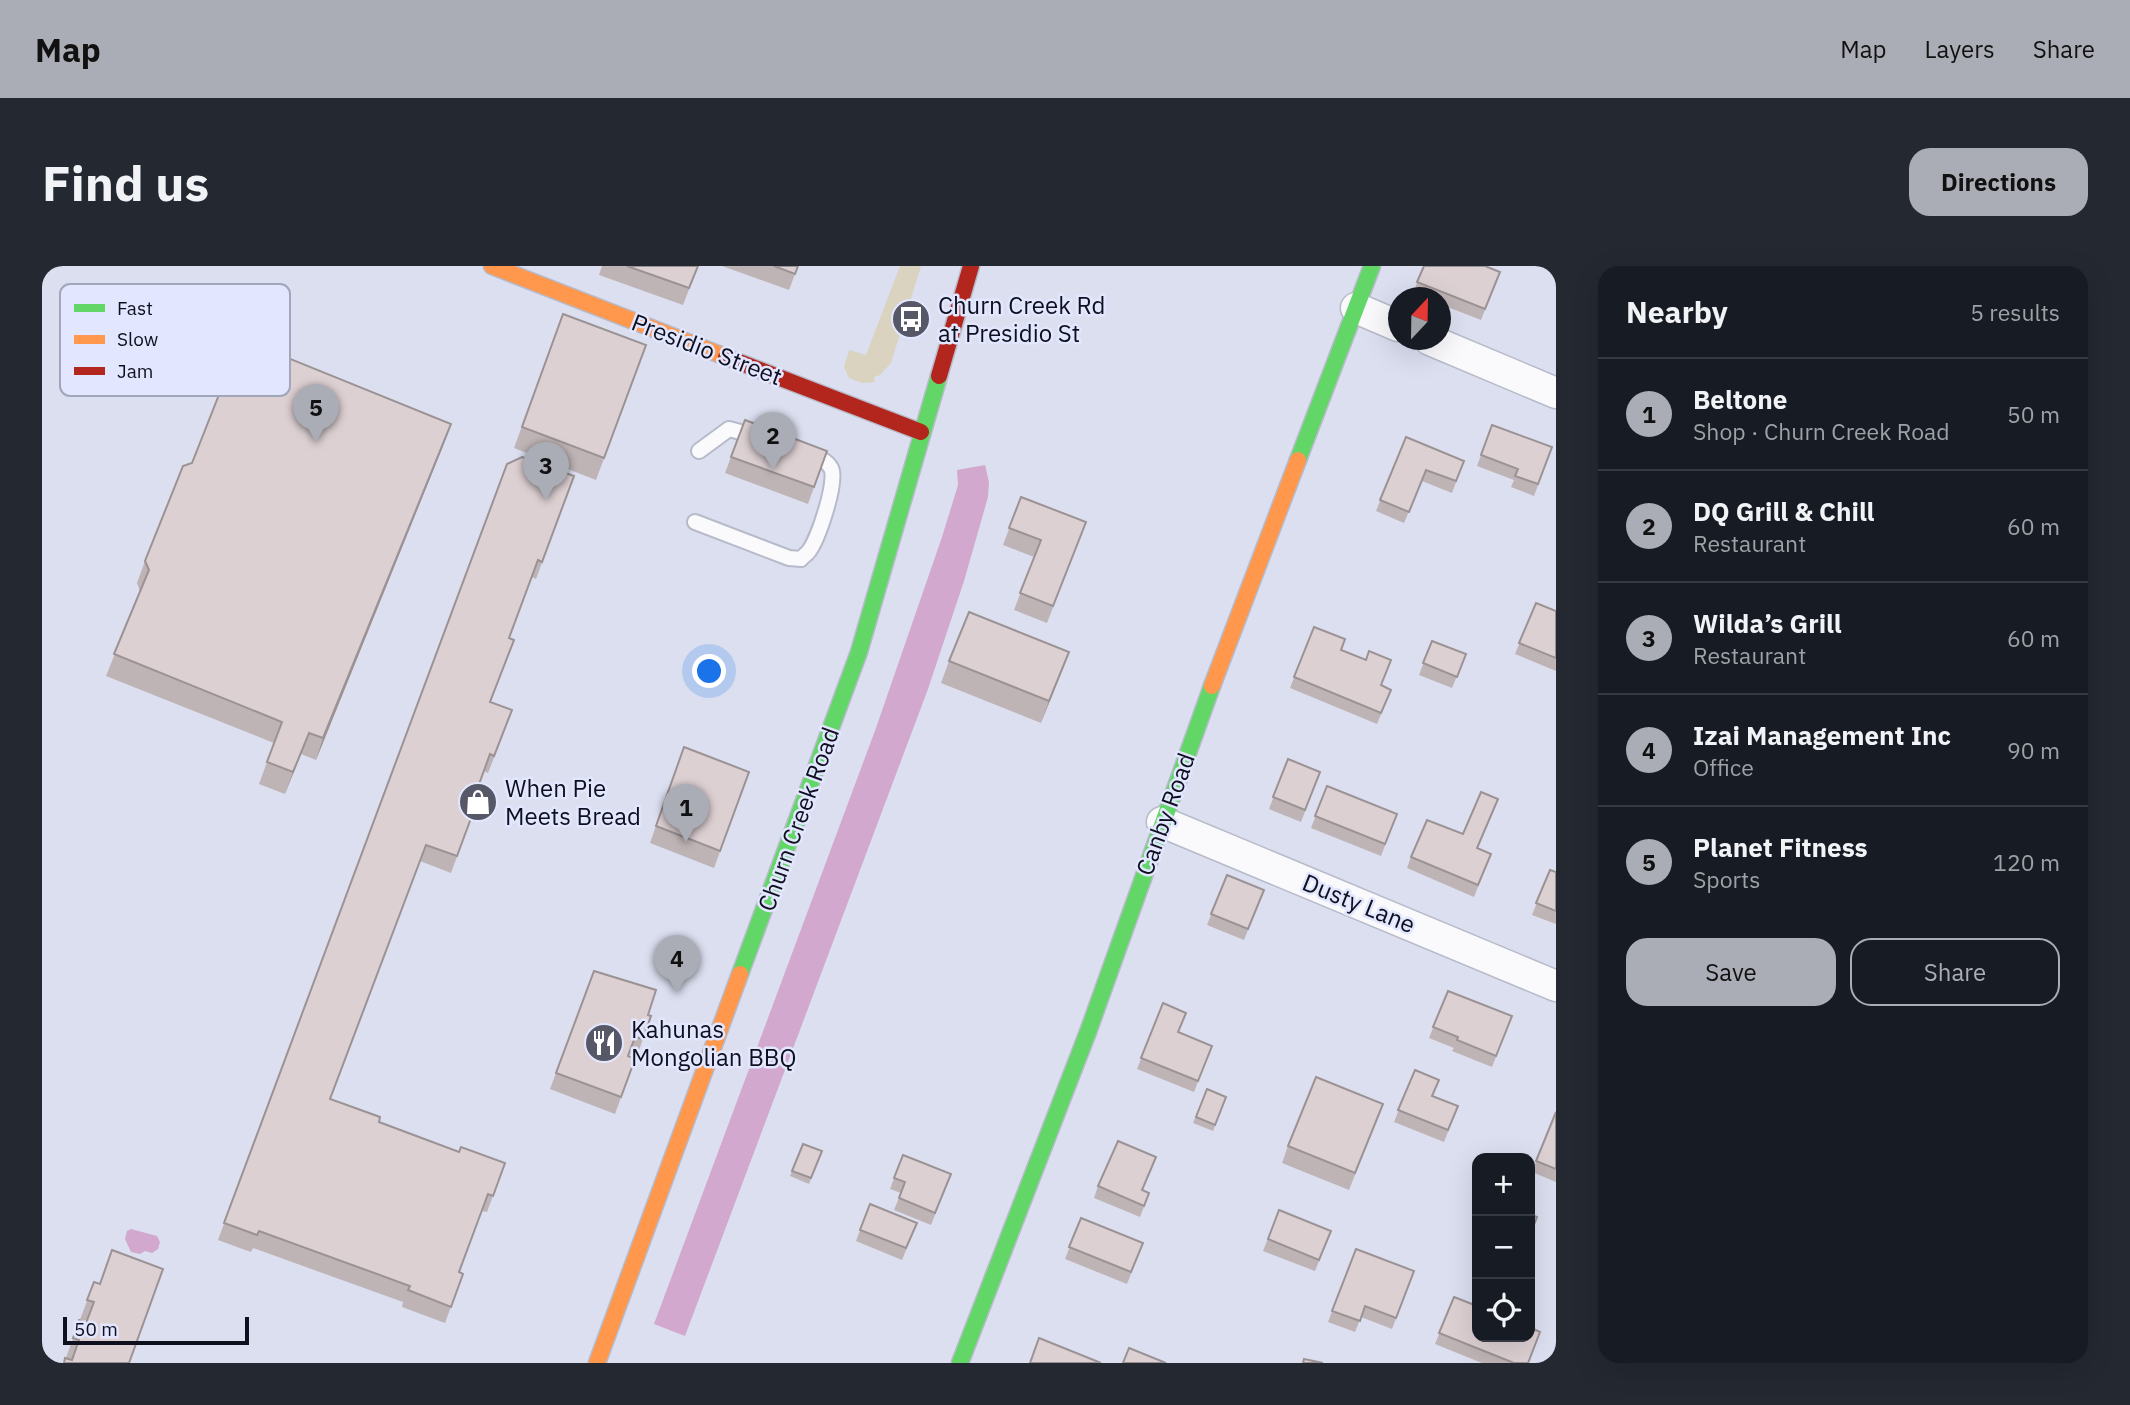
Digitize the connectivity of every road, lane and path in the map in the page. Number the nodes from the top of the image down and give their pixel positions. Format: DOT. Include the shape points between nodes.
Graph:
graph roads {
  1 [pos="492,266"];
  2 [pos="971,266"];
  3 [pos="1372,266"];
  4 [pos="1356,308"];
  5 [pos="1388,322"];
  6 [pos="1451,349"];
  7 [pos="1556,393"];
  8 [pos="922,432"];
  9 [pos="699,451"];
  10 [pos="695,522"];
  11 [pos="1162,822"];
  12 [pos="1556,986"];
  13 [pos="597,1363"];
  14 [pos="960,1363"];
  1 -- 8 [label="street, Presidio Street"];
  2 -- 8 [label="street, Churn Creek Road"];
  3 -- 4 [label="street, Canby Road"];
  4 -- 5 [label="street"];
  4 -- 11 [label="street, Canby Road"];
  6 -- 7 [label="street"];
  8 -- 13 [label="street, Churn Creek Road" via="859,652"];
  9 -- 10 [label="lane" via="729,429 738,430 826,461 834,482 819,529 801,559"];
  11 -- 12 [label="street, Dusty Lane"];
  11 -- 14 [label="street, Canby Road" via="1088,1032"];
}
